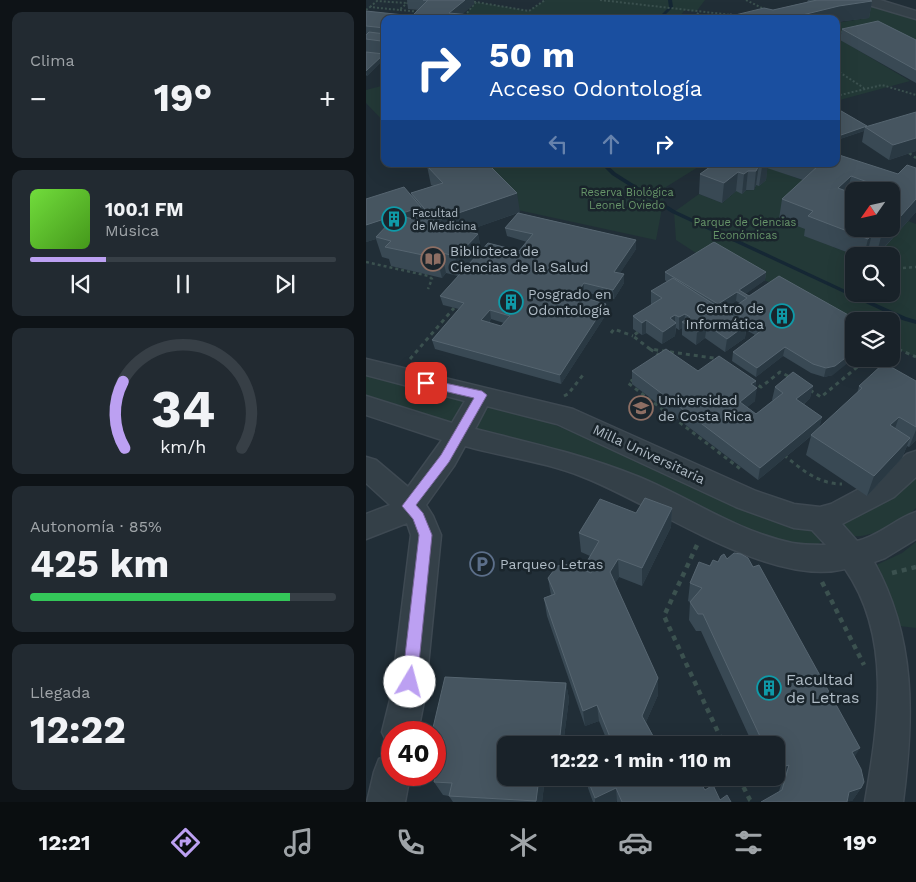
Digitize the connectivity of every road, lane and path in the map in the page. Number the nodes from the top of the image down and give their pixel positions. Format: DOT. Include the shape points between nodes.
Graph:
graph roads {
  1 [pos="411,0"];
  2 [pos="545,0"];
  3 [pos="600,0"];
  4 [pos="746,0"];
  5 [pos="866,0"];
  6 [pos="896,0"];
  7 [pos="465,1"];
  8 [pos="476,2"];
  9 [pos="407,4"];
  10 [pos="916,6"];
  11 [pos="370,7"];
  12 [pos="366,10"];
  13 [pos="399,10"];
  14 [pos="767,11"];
  15 [pos="696,12"];
  16 [pos="428,13"];
  17 [pos="465,15"];
  18 [pos="700,15"];
  19 [pos="725,15"];
  20 [pos="916,15"];
  21 [pos="845,31"];
  22 [pos="840,32"];
  23 [pos="840,72"];
  24 [pos="865,88"];
  25 [pos="840,95"];
  26 [pos="916,95"];
  27 [pos="909,154"];
  28 [pos="916,158"];
  29 [pos="366,262"];
  30 [pos="916,267"];
  31 [pos="900,268"];
  32 [pos="428,289"];
  33 [pos="454,308"];
  34 [pos="638,332"];
  35 [pos="611,333"];
  36 [pos="632,336"];
  37 [pos="650,349"];
  38 [pos="900,350"];
  39 [pos="916,357"];
  40 [pos="664,360"];
  41 [pos="728,365"];
  42 [pos="404,366"];
  43 [pos="366,367"];
  44 [pos="857,367"];
  45 [pos="744,376"];
  46 [pos="635,379"];
  47 [pos="797,382"];
  48 [pos="805,387"];
  49 [pos="482,395"];
  50 [pos="366,405"];
  51 [pos="459,435"];
  52 [pos="776,461"];
  53 [pos="916,461"];
  54 [pos="366,468"];
  55 [pos="747,474"];
  56 [pos="845,483"];
  57 [pos="410,507"];
  58 [pos="820,519"];
  59 [pos="916,524"];
  60 [pos="366,527"];
  61 [pos="702,536"];
  62 [pos="853,556"];
  63 [pos="819,576"];
  64 [pos="865,668"];
  65 [pos="402,721"];
  66 [pos="720,736"];
  67 [pos="389,786"];
  68 [pos="743,786"];
  69 [pos="386,802"];
  70 [pos="753,802"];
  71 [pos="884,802"];
  1 -- 9 [label="path"];
  2 -- 8 [label="path" via="529,11"];
  3 -- 15 [label="path"];
  4 -- 14 [label="path"];
  5 -- 20 [label="street"];
  6 -- 10 [label="street"];
  7 -- 8 [label="path"];
  8 -- 17 [label="path"];
  9 -- 11 [label="path" via="377,1"];
  9 -- 13 [label="path"];
  11 -- 12 [label="path"];
  11 -- 13 [label="path"];
  13 -- 16 [label="path"];
  15 -- 18 [label="path"];
  15 -- 19 [label="path"];
  21 -- 22 [label="path"];
  23 -- 24 [label="path"];
  24 -- 25 [label="path"];
  24 -- 26 [label="path" via="882,86"];
  27 -- 28 [label="path"];
  29 -- 32 [label="path" via="429,276 432,279"];
  30 -- 31 [label="path"];
  33 -- 42 [label="path"];
  34 -- 36 [label="path"];
  35 -- 36 [label="path" via="614,329"];
  36 -- 37 [label="path"];
  37 -- 40 [label="path"];
  37 -- 41 [label="path" via="720,359"];
  38 -- 39 [label="path"];
  43 -- 49 [label="street, Milla Universitaria"];
  44 -- 48 [label="path" via="821,397"];
  45 -- 47 [label="path" via="761,387 780,372"];
  46 -- 55 [label="path" via="628,383"];
  49 -- 51 [label="street"];
  49 -- 58 [label="street, Milla Universitaria" via="564,416 746,499 794,516"];
  50 -- 51 [label="street"];
  51 -- 57 [label="street"];
  51 -- 62 [label="street" via="592,469 619,479 743,542 781,554 813,559"];
  52 -- 56 [label="path" via="783,455 819,480 836,485"];
  53 -- 58 [label="street, Milla Universitaria" via="872,496 838,514"];
  54 -- 57 [label="street"];
  57 -- 60 [label="street"];
  57 -- 65 [label="street" via="419,516 426,535 417,627"];
  58 -- 62 [label="street"];
  59 -- 62 [label="street" via="892,542"];
  61 -- 66 [label="path" via="664,616"];
  62 -- 71 [label="street" via="870,583 881,610 892,644 896,674 896,710"];
  63 -- 64 [label="path"];
  67 -- 69 [label="street"];
  68 -- 70 [label="path"];
}
